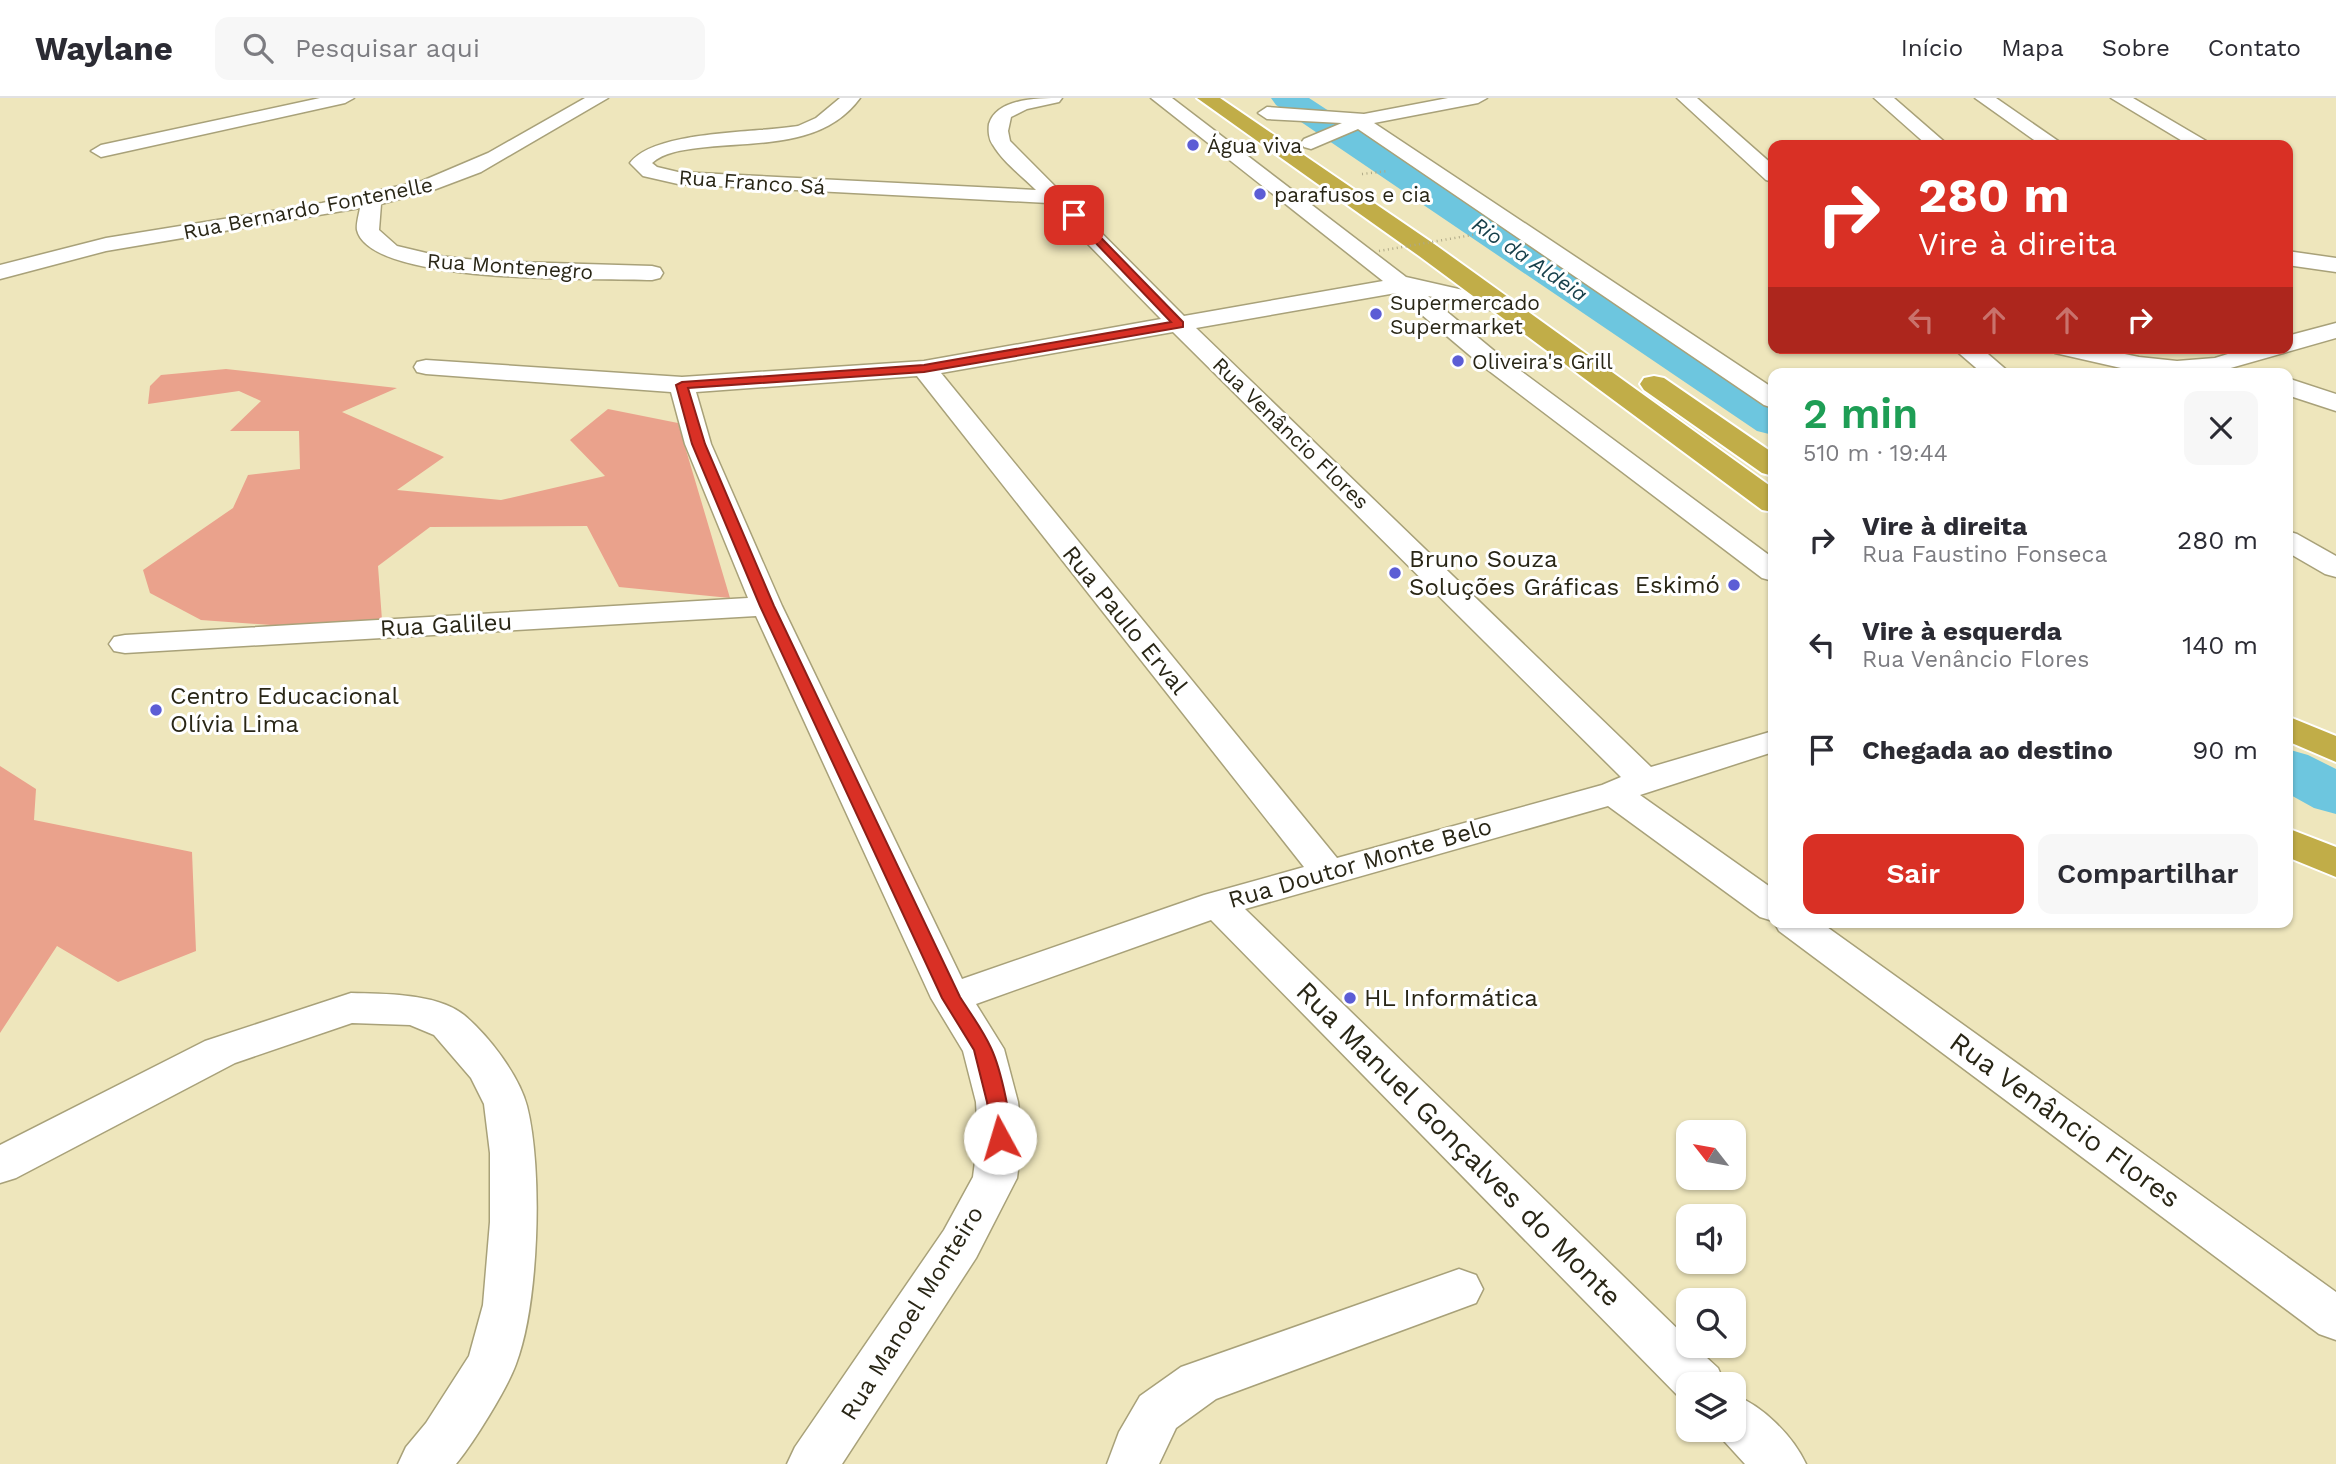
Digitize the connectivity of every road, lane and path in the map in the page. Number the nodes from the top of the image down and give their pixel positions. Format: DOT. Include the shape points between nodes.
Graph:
graph roads {
  1 [pos="345,98"];
  2 [pos="599,98"];
  3 [pos="851,98"];
  4 [pos="1053,98"];
  5 [pos="1160,98"];
  6 [pos="1208,98"];
  7 [pos="1246,98"];
  8 [pos="1320,98"];
  9 [pos="1478,98"];
  10 [pos="1686,98"];
  11 [pos="1883,98"];
  12 [pos="1984,98"];
  13 [pos="2120,98"];
  14 [pos="1267,113"];
  15 [pos="1354,120"];
  16 [pos="1317,140"];
  17 [pos="1932,140"];
  18 [pos="2047,140"];
  19 [pos="2194,140"];
  20 [pos="101,151"];
  21 [pos="1768,172"];
  22 [pos="1056,197"];
  23 [pos="371,198"];
  24 [pos="1478,234"];
  25 [pos="1379,251"];
  26 [pos="1428,251"];
  27 [pos="2293,259"];
  28 [pos="2336,264"];
  29 [pos="0,272"];
  30 [pos="652,273"];
  31 [pos="1403,285"];
  32 [pos="1537,301"];
  33 [pos="1499,305"];
  34 [pos="1179,324"];
  35 [pos="2336,330"];
  36 [pos="2293,342"];
  37 [pos="1973,354"];
  38 [pos="2088,354"];
  39 [pos="2252,354"];
  40 [pos="2214,365"];
  41 [pos="426,368"];
  42 [pos="1991,368"];
  43 [pos="2164,368"];
  44 [pos="2164,368"];
  45 [pos="2224,368"];
  46 [pos="924,369"];
  47 [pos="1638,372"];
  48 [pos="682,385"];
  49 [pos="2293,388"];
  50 [pos="1768,397"];
  51 [pos="2336,402"];
  52 [pos="1768,463"];
  53 [pos="1768,499"];
  54 [pos="2293,543"];
  55 [pos="1768,568"];
  56 [pos="2336,568"];
  57 [pos="767,606"];
  58 [pos="125,644"];
  59 [pos="2293,718"];
  60 [pos="2293,730"];
  61 [pos="2336,736"];
  62 [pos="1768,743"];
  63 [pos="2336,750"];
  64 [pos="1629,786"];
  65 [pos="2293,827"];
  66 [pos="2336,839"];
  67 [pos="2293,844"];
  68 [pos="2336,863"];
  69 [pos="1327,871"];
  70 [pos="1217,904"];
  71 [pos="1768,904"];
  72 [pos="1801,928"];
  73 [pos="951,998"];
  74 [pos="0,1165"];
  75 [pos="1459,1289"];
  76 [pos="2336,1319"];
  77 [pos="1688,1372"];
  78 [pos="1746,1430"];
  79 [pos="424,1464"];
  80 [pos="813,1464"];
  81 [pos="1133,1464"];
  82 [pos="1780,1464"];
  1 -- 20 [label="street"];
  2 -- 23 [label="street, Rua Bernardo Fontenelle" via="487,164 428,186"];
  3 -- 22 [label="street, Rua Franco Sá" via="805,130 677,145 649,153 639,163 650,172 678,178"];
  4 -- 22 [label="street, Rua Venâncio Flores" via="1007,110 998,118 996,130 1001,143"];
  5 -- 31 [label="street"];
  6 -- 26 [label="highway"];
  7 -- 14 [label="highway"];
  8 -- 15 [label="street"];
  9 -- 15 [label="street"];
  10 -- 21 [label="street"];
  11 -- 17 [label="street"];
  12 -- 18 [label="street"];
  13 -- 19 [label="street"];
  14 -- 15 [label="street"];
  14 -- 16 [label="highway"];
  15 -- 16 [label="street"];
  15 -- 50 [label="street"];
  16 -- 32 [label="highway"];
  22 -- 34 [label="street, Rua Venâncio Flores"];
  23 -- 29 [label="street, Rua Bernardo Fontenelle" via="78,251"];
  23 -- 30 [label="street, Rua Montenegro" via="368,230 389,251 408,258 485,268"];
  24 -- 25 [label="path, bridge"];
  26 -- 31 [label="street"];
  26 -- 33 [label="highway"];
  27 -- 28 [label="street"];
  31 -- 33 [label="street"];
  31 -- 34 [label="street"];
  31 -- 55 [label="street" via="1489,359"];
  33 -- 53 [label="highway"];
  34 -- 46 [label="street"];
  34 -- 64 [label="street, Rua Venâncio Flores"];
  35 -- 36 [label="street"];
  37 -- 42 [label="street"];
  38 -- 43 [label="street"];
  39 -- 40 [label="street"];
  40 -- 44 [label="street"];
  40 -- 45 [label="street"];
  41 -- 48 [label="street"];
  46 -- 48 [label="street"];
  46 -- 69 [label="street, Rua Paulo Erval"];
  47 -- 52 [label="highway"];
  48 -- 57 [label="street, Rua Manoel Monteiro" via="698,444"];
  49 -- 51 [label="street"];
  54 -- 56 [label="street"];
  57 -- 58 [label="street, Rua Galileu"];
  57 -- 73 [label="street, Rua Manoel Monteiro"];
  59 -- 61 [label="highway"];
  60 -- 63 [label="highway"];
  62 -- 64 [label="street, Rua Doutor Monte Belo"];
  64 -- 69 [label="street, Rua Doutor Monte Belo"];
  64 -- 71 [label="street, Rua Venâncio Flores"];
  65 -- 66 [label="highway"];
  67 -- 68 [label="highway"];
  69 -- 70 [label="street, Rua Doutor Monte Belo"];
  70 -- 73 [label="street, Rua Doutor Monte Belo"];
  70 -- 77 [label="street, Rua Manuel Gonçalves do Monte"];
  72 -- 76 [label="street, Rua Venâncio Flores"];
  73 -- 80 [label="street, Rua Manoel Monteiro" via="983,1049 997,1102 1000,1138 995,1178 960,1244"];
  74 -- 79 [label="street" via="220,1052 351,1008 414,1010 448,1024 488,1069 505,1104 512,1153 513,1222 507,1305 492,1363"];
  75 -- 81 [label="street" via="1199,1383 1158,1412"];
  78 -- 82 [label="street"];
}
